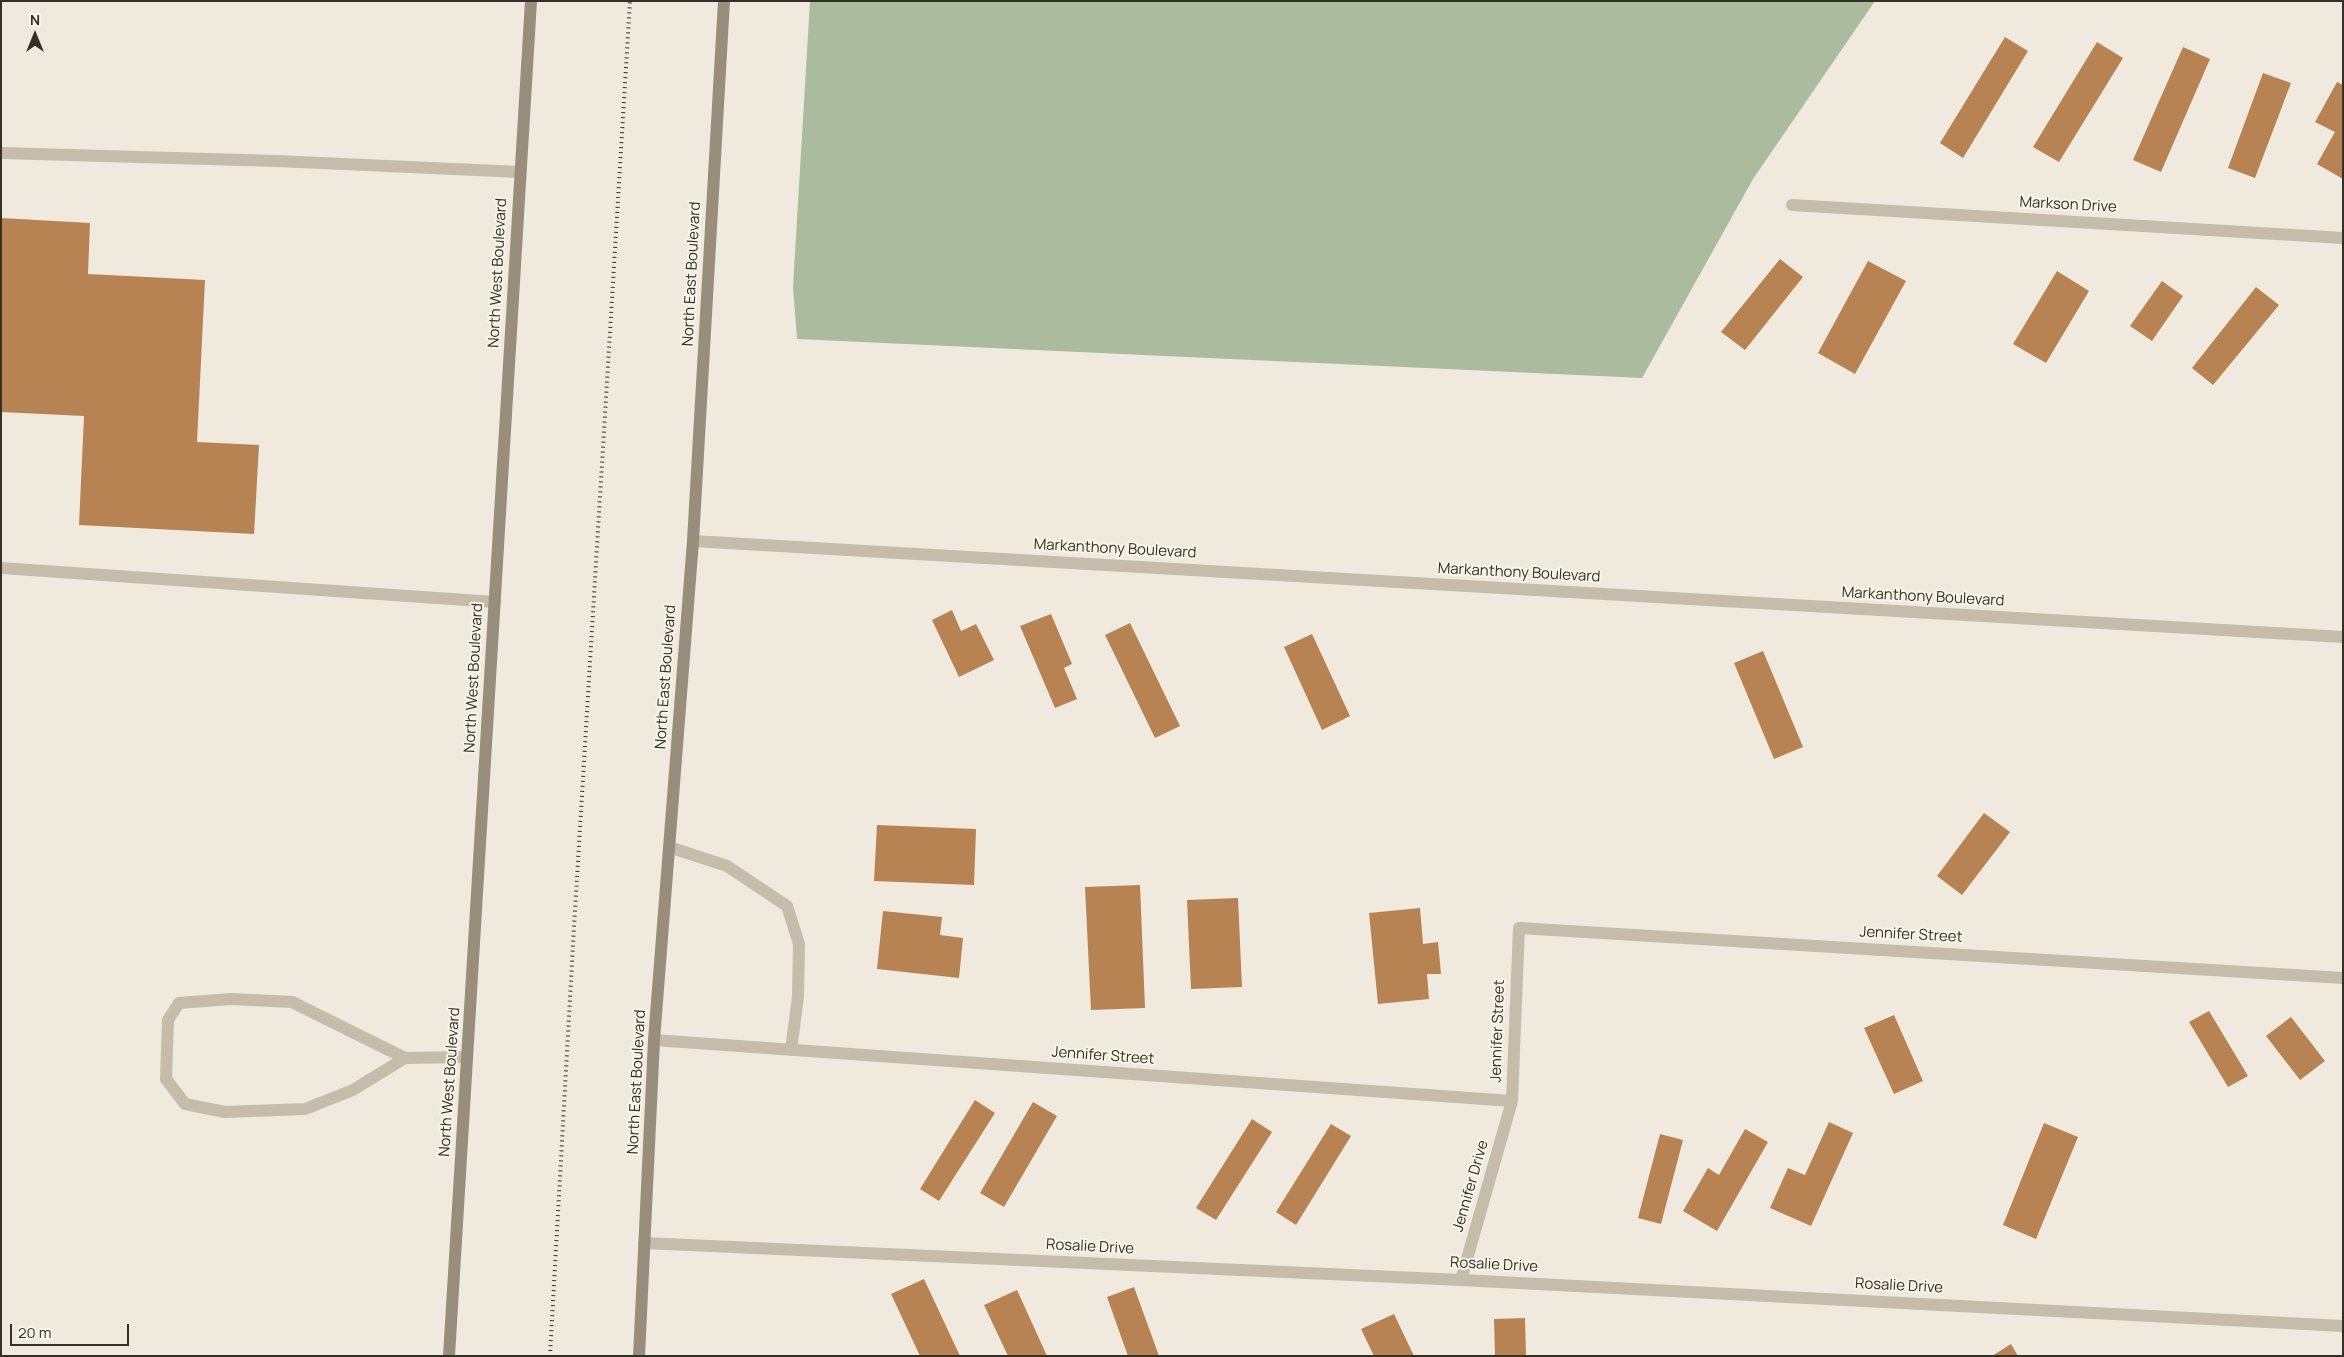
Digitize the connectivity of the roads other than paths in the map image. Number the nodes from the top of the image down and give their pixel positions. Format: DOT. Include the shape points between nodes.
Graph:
graph roads {
  1 [pos="531,1"];
  2 [pos="724,1"];
  3 [pos="1,153"];
  4 [pos="520,172"];
  5 [pos="1792,205"];
  6 [pos="2343,238"];
  7 [pos="693,541"];
  8 [pos="1,568"];
  9 [pos="495,602"];
  10 [pos="2343,637"];
  11 [pos="669,847"];
  12 [pos="2343,978"];
  13 [pos="654,1040"];
  14 [pos="791,1050"];
  15 [pos="468,1057"];
  16 [pos="405,1058"];
  17 [pos="1512,1101"];
  18 [pos="644,1243"];
  19 [pos="1461,1280"];
  20 [pos="2343,1326"];
  21 [pos="450,1356"];
  22 [pos="638,1356"];
  1 -- 4 [label="main road, North West Boulevard"];
  2 -- 7 [label="main road, North East Boulevard"];
  3 -- 4 [label="lane"];
  4 -- 9 [label="main road, North West Boulevard"];
  5 -- 6 [label="lane, Markson Drive"];
  7 -- 10 [label="lane, Markanthony Boulevard"];
  7 -- 11 [label="main road, North East Boulevard"];
  8 -- 9 [label="lane"];
  9 -- 15 [label="main road, North West Boulevard"];
  11 -- 13 [label="main road, North East Boulevard"];
  11 -- 14 [label="lane" via="727,866 787,906 799,944 798,997"];
  12 -- 17 [label="lane, Jennifer Street" via="1519,928"];
  13 -- 14 [label="lane, Jennifer Street"];
  13 -- 18 [label="main road, North East Boulevard"];
  14 -- 17 [label="lane, Jennifer Street"];
  15 -- 16 [label="lane"];
  15 -- 21 [label="main road, North West Boulevard"];
  16 -- 16 [label="lane" via="292,1002 231,999 179,1003 168,1020 166,1079 185,1104 225,1112 304,1109 353,1090"];
  17 -- 19 [label="lane, Jennifer Drive"];
  18 -- 19 [label="lane, Rosalie Drive"];
  18 -- 22 [label="main road, North East Boulevard"];
  19 -- 20 [label="lane, Rosalie Drive"];
}
